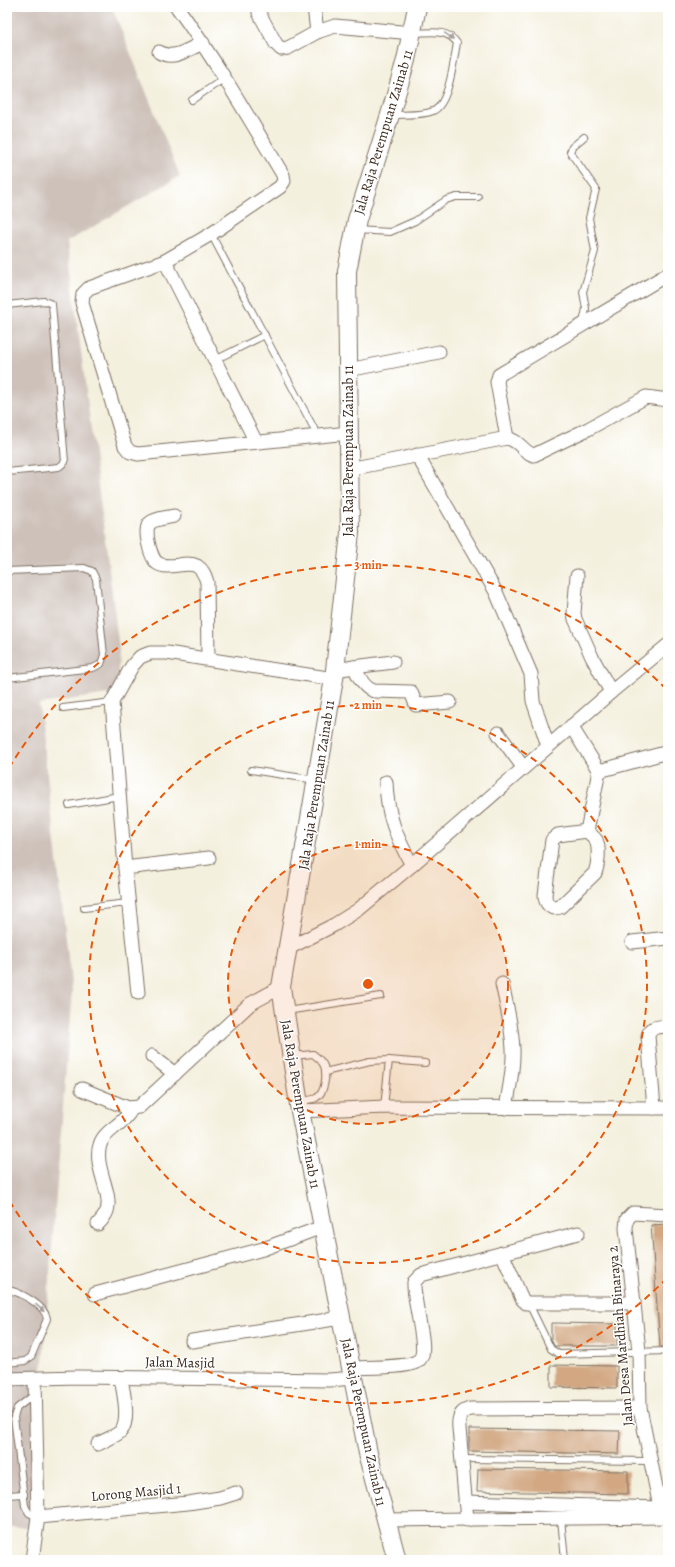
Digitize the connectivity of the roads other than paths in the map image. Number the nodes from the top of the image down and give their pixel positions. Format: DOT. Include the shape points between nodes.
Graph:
graph roads {
  1 [pos="177,7"];
  2 [pos="314,7"];
  3 [pos="417,7"];
  4 [pos="259,13"];
  5 [pos="317,32"];
  6 [pos="412,33"];
  7 [pos="203,42"];
  8 [pos="159,52"];
  9 [pos="225,78"];
  10 [pos="192,100"];
  11 [pos="390,115"];
  12 [pos="584,137"];
  13 [pos="478,197"];
  14 [pos="355,230"];
  15 [pos="211,234"];
  16 [pos="165,261"];
  17 [pos="668,274"];
  18 [pos="7,305"];
  19 [pos="583,325"];
  20 [pos="265,335"];
  21 [pos="439,352"];
  22 [pos="214,360"];
  23 [pos="348,370"];
  24 [pos="668,400"];
  25 [pos="348,432"];
  26 [pos="318,436"];
  27 [pos="507,438"];
  28 [pos="256,442"];
  29 [pos="417,455"];
  30 [pos="349,469"];
  31 [pos="7,472"];
  32 [pos="174,516"];
  33 [pos="7,571"];
  34 [pos="577,576"];
  35 [pos="668,645"];
  36 [pos="208,659"];
  37 [pos="393,662"];
  38 [pos="354,667"];
  39 [pos="334,674"];
  40 [pos="7,678"];
  41 [pos="611,692"];
  42 [pos="112,702"];
  43 [pos="450,702"];
  44 [pos="63,708"];
  45 [pos="571,726"];
  46 [pos="498,733"];
  47 [pos="548,746"];
  48 [pos="668,752"];
  49 [pos="523,767"];
  50 [pos="251,770"];
  51 [pos="599,771"];
  52 [pos="318,780"];
  53 [pos="386,782"];
  54 [pos="119,796"];
  55 [pos="69,805"];
  56 [pos="587,831"];
  57 [pos="209,858"];
  58 [pos="412,865"];
  59 [pos="125,868"];
  60 [pos="128,903"];
  61 [pos="84,908"];
  62 [pos="668,938"];
  63 [pos="632,942"];
  64 [pos="289,948"];
  65 [pos="502,984"];
  66 [pos="281,988"];
  67 [pos="138,993"];
  68 [pos="380,996"];
  69 [pos="285,1012"];
  70 [pos="668,1026"];
  71 [pos="152,1056"];
  72 [pos="292,1056"];
  73 [pos="389,1060"];
  74 [pos="425,1063"];
  75 [pos="325,1072"];
  76 [pos="175,1074"];
  77 [pos="82,1089"];
  78 [pos="299,1106"];
  79 [pos="384,1107"];
  80 [pos="132,1108"];
  81 [pos="506,1108"];
  82 [pos="654,1108"];
  83 [pos="668,1108"];
  84 [pos="668,1215"];
  85 [pos="98,1224"];
  86 [pos="322,1227"];
  87 [pos="578,1233"];
  88 [pos="502,1253"];
  89 [pos="7,1290"];
  90 [pos="95,1294"];
  91 [pos="634,1303"];
  92 [pos="529,1304"];
  93 [pos="341,1318"];
  94 [pos="192,1341"];
  95 [pos="668,1350"];
  96 [pos="639,1351"];
  97 [pos="7,1363"];
  98 [pos="352,1373"];
  99 [pos="121,1378"];
  100 [pos="7,1379"];
  101 [pos="35,1379"];
  102 [pos="35,1394"];
  103 [pos="640,1408"];
  104 [pos="98,1444"];
  105 [pos="461,1459"];
  106 [pos="651,1461"];
  107 [pos="236,1493"];
  108 [pos="24,1494"];
  109 [pos="7,1495"];
  110 [pos="465,1502"];
  111 [pos="665,1512"];
  112 [pos="38,1517"];
  113 [pos="561,1519"];
  114 [pos="386,1520"];
  115 [pos="467,1520"];
  116 [pos="32,1560"];
  117 [pos="397,1560"];
  118 [pos="565,1560"];
  1 -- 7 [label="street"];
  2 -- 5 [label="street"];
  3 -- 6 [label="main road, Jala Raja Perempuan Zainab 11"];
  4 -- 5 [label="street" via="281,49 288,48"];
  5 -- 6 [label="street" via="335,26"];
  6 -- 11 [label="main road, Jala Raja Perempuan Zainab 11"];
  6 -- 11 [label="lane, one-way" via="443,32 452,36 457,43 451,75 442,102 434,111"];
  7 -- 8 [label="street" via="172,56"];
  7 -- 9 [label="street"];
  9 -- 10 [label="lane"];
  9 -- 15 [label="street" via="284,178 280,187"];
  11 -- 14 [label="main road, Jala Raja Perempuan Zainab 11"];
  12 -- 19 [label="lane" via="570,152 596,189 589,218 595,251 583,292 586,309"];
  13 -- 14 [label="lane" via="456,197 446,200 415,221 390,232"];
  14 -- 23 [label="main road, Jala Raja Perempuan Zainab 11" via="347,271"];
  15 -- 16 [label="street"];
  15 -- 20 [label="lane"];
  16 -- 22 [label="street"];
  16 -- 28 [label="street" via="89,288 81,299 127,450 138,454"];
  17 -- 19 [label="street"];
  18 -- 31 [label="lane" via="44,301 52,304 65,462 59,467"];
  19 -- 27 [label="street" via="499,375 497,382"];
  20 -- 22 [label="lane"];
  20 -- 26 [label="lane"];
  21 -- 23 [label="street"];
  22 -- 28 [label="street"];
  23 -- 25 [label="main road, Jala Raja Perempuan Zainab 11"];
  24 -- 27 [label="street" via="646,396 588,429 534,455 527,453 515,440"];
  25 -- 26 [label="street"];
  25 -- 30 [label="main road, Jala Raja Perempuan Zainab 11"];
  26 -- 28 [label="street"];
  27 -- 29 [label="street"];
  29 -- 30 [label="street"];
  29 -- 47 [label="street" via="496,592 531,674 532,701"];
  30 -- 39 [label="main road, Jala Raja Perempuan Zainab 11" via="350,533"];
  32 -- 36 [label="street" via="148,524 146,531 151,553 158,563 164,566 194,565 203,572 207,582"];
  33 -- 40 [label="lane" via="84,568 92,571 96,579 104,655 101,664 93,668"];
  34 -- 41 [label="street" via="575,619"];
  35 -- 41 [label="street"];
  36 -- 39 [label="street"];
  36 -- 42 [label="street" via="156,652 145,654 132,666"];
  37 -- 38 [label="street"];
  38 -- 39 [label="street"];
  38 -- 43 [label="street" via="364,684 371,690 411,692 416,704"];
  39 -- 52 [label="main road, Jala Raja Perempuan Zainab 11"];
  41 -- 45 [label="street"];
  42 -- 44 [label="lane"];
  42 -- 54 [label="street"];
  45 -- 47 [label="street"];
  45 -- 51 [label="street"];
  46 -- 49 [label="street"];
  47 -- 49 [label="street"];
  48 -- 51 [label="street"];
  49 -- 58 [label="street"];
  50 -- 52 [label="lane"];
  51 -- 56 [label="street"];
  52 -- 64 [label="main road, Jala Raja Perempuan Zainab 11"];
  53 -- 58 [label="street" via="388,806 397,838"];
  54 -- 55 [label="lane"];
  54 -- 59 [label="street"];
  56 -- 56 [label="street" via="558,835 552,840 545,895 549,906 560,906 595,873 597,844"];
  57 -- 59 [label="street"];
  58 -- 64 [label="street" via="358,910"];
  59 -- 60 [label="street"];
  60 -- 61 [label="lane"];
  60 -- 67 [label="street"];
  62 -- 63 [label="street"];
  64 -- 66 [label="main road, Jala Raja Perempuan Zainab 11"];
  65 -- 81 [label="street" via="513,1050"];
  66 -- 69 [label="main road, Jala Raja Perempuan Zainab 11"];
  66 -- 76 [label="street" via="250,1004"];
  68 -- 69 [label="lane"];
  69 -- 72 [label="main road, Jala Raja Perempuan Zainab 11"];
  70 -- 82 [label="street" via="653,1028 648,1036"];
  71 -- 76 [label="street"];
  72 -- 75 [label="lane" via="313,1054 324,1066"];
  72 -- 78 [label="main road, Jala Raja Perempuan Zainab 11"];
  73 -- 74 [label="lane"];
  73 -- 75 [label="lane" via="370,1061"];
  73 -- 79 [label="lane"];
  75 -- 78 [label="lane" via="322,1092 316,1098"];
  76 -- 80 [label="street" via="142,1105"];
  77 -- 80 [label="street"];
  78 -- 79 [label="street"];
  78 -- 86 [label="main road, Jala Raja Perempuan Zainab 11"];
  79 -- 81 [label="street"];
  80 -- 85 [label="street" via="126,1118 100,1142 100,1172 108,1210"];
  81 -- 82 [label="street"];
  82 -- 83 [label="street"];
  84 -- 91 [label="street, Jalan Desa Mardhiah Binaraya 2" via="636,1212 627,1219"];
  86 -- 90 [label="street" via="263,1249"];
  86 -- 93 [label="main road, Jala Raja Perempuan Zainab 11"];
  87 -- 88 [label="street"];
  88 -- 92 [label="street" via="522,1299"];
  88 -- 98 [label="street, Jalan Masjid" via="421,1275 414,1282 422,1341 420,1360"];
  89 -- 97 [label="lane, one-way" via="19,1292 42,1308 47,1319 31,1357 26,1361"];
  91 -- 92 [label="street"];
  91 -- 96 [label="street, Jalan Desa Mardhiah Binaraya 2"];
  92 -- 96 [label="lane" via="554,1352 563,1354"];
  93 -- 94 [label="street"];
  93 -- 98 [label="main road, Jala Raja Perempuan Zainab 11"];
  95 -- 96 [label="lane"];
  96 -- 103 [label="street, Jalan Desa Mardhiah Binaraya 2"];
  98 -- 99 [label="street, Jalan Masjid" via="330,1380"];
  98 -- 114 [label="main road, Jala Raja Perempuan Zainab 11" via="368,1453"];
  99 -- 101 [label="street, Jalan Masjid"];
  99 -- 104 [label="street" via="126,1422 119,1433"];
  100 -- 101 [label="street, Jalan Masjid"];
  101 -- 102 [label="street"];
  102 -- 108 [label="lane" via="19,1406 14,1414"];
  102 -- 112 [label="street"];
  103 -- 105 [label="street" via="471,1409 460,1416"];
  103 -- 106 [label="street, Jalan Desa Mardhiah Binaraya 2"];
  105 -- 106 [label="lane"];
  105 -- 110 [label="street"];
  106 -- 111 [label="street, Jalan Desa Mardhiah Binaraya 2"];
  107 -- 112 [label="street, Lorong Masjid 1" via="188,1503"];
  108 -- 109 [label="lane"];
  108 -- 112 [label="lane" via="26,1510 32,1516"];
  110 -- 111 [label="street"];
  110 -- 115 [label="street"];
  111 -- 113 [label="street"];
  112 -- 116 [label="street"];
  113 -- 115 [label="street"];
  113 -- 118 [label="lane"];
  114 -- 115 [label="street"];
  114 -- 117 [label="main road, Jala Raja Perempuan Zainab 11"];
}
